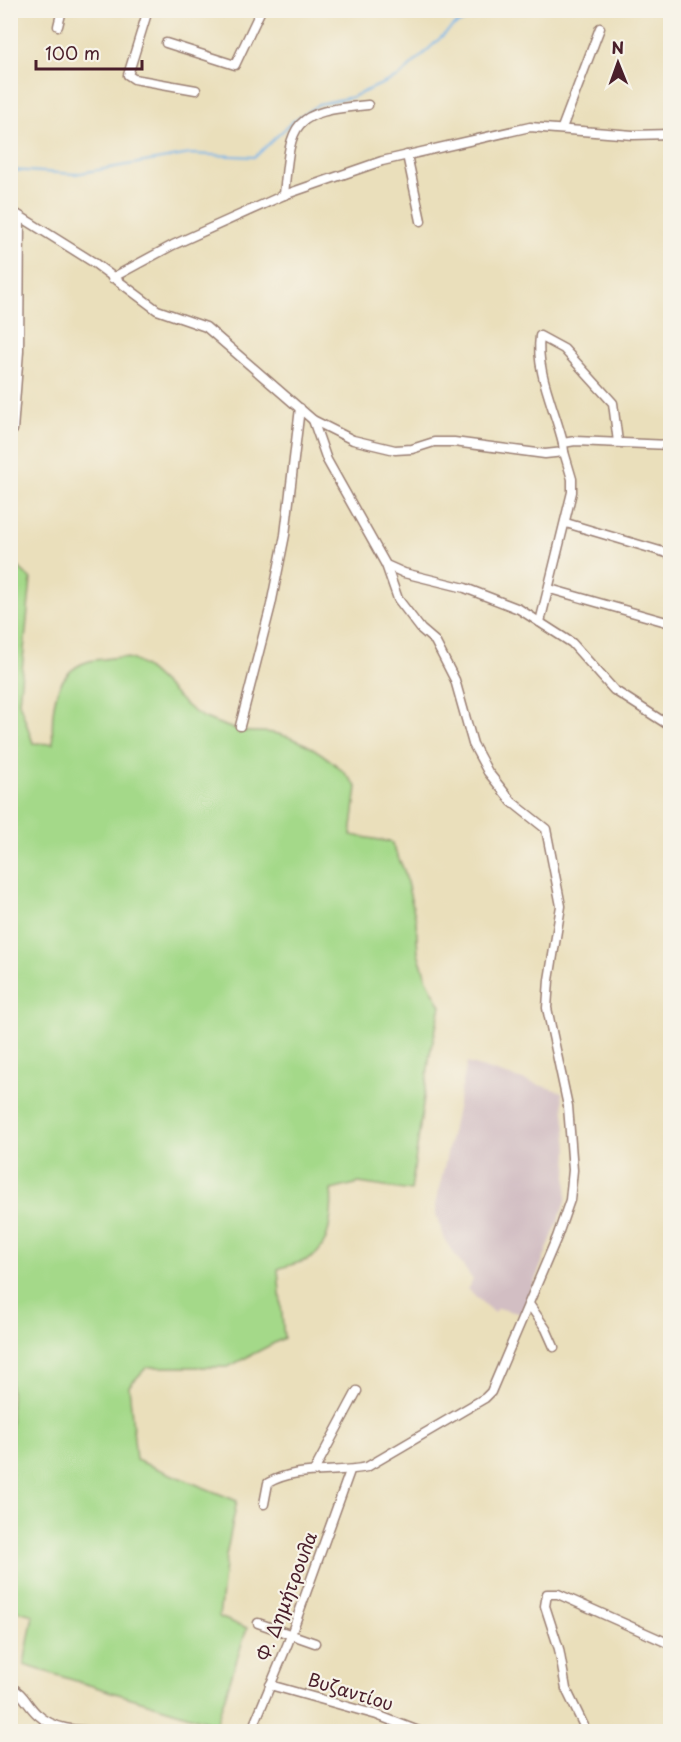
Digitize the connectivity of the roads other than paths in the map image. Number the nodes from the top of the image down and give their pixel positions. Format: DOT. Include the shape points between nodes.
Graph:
graph roads {
  1 [pos="62,10"];
  2 [pos="148,10"];
  3 [pos="261,10"];
  4 [pos="58,26"];
  5 [pos="600,28"];
  6 [pos="166,43"];
  7 [pos="196,90"];
  8 [pos="368,105"];
  9 [pos="562,128"];
  10 [pos="670,134"];
  11 [pos="407,155"];
  12 [pos="284,195"];
  13 [pos="10,210"];
  14 [pos="20,216"];
  15 [pos="421,221"];
  16 [pos="112,278"];
  17 [pos="300,408"];
  18 [pos="313,420"];
  19 [pos="13,430"];
  20 [pos="618,442"];
  21 [pos="670,445"];
  22 [pos="563,448"];
  23 [pos="566,523"];
  24 [pos="670,554"];
  25 [pos="386,565"];
  26 [pos="550,589"];
  27 [pos="540,622"];
  28 [pos="670,623"];
  29 [pos="240,726"];
  30 [pos="670,726"];
  31 [pos="529,1304"];
  32 [pos="554,1347"];
  33 [pos="357,1391"];
  34 [pos="314,1471"];
  35 [pos="350,1471"];
  36 [pos="264,1504"];
  37 [pos="258,1623"];
  38 [pos="290,1634"];
  39 [pos="315,1643"];
  40 [pos="670,1644"];
  41 [pos="270,1684"];
  42 [pos="11,1687"];
  43 [pos="584,1730"];
  44 [pos="10,1731"];
  45 [pos="120,1731"];
  46 [pos="251,1731"];
  47 [pos="421,1731"];
  1 -- 4 [label="street"];
  2 -- 7 [label="street" via="128,75"];
  3 -- 6 [label="street" via="235,65"];
  5 -- 9 [label="street"];
  8 -- 12 [label="street" via="311,116 298,125 288,150"];
  9 -- 10 [label="street" via="633,135"];
  9 -- 11 [label="street" via="530,127"];
  11 -- 12 [label="street"];
  11 -- 15 [label="street"];
  12 -- 16 [label="street" via="173,245"];
  13 -- 14 [label="street"];
  14 -- 16 [label="street"];
  14 -- 19 [label="street" via="20,351"];
  16 -- 17 [label="street" via="157,310 206,327"];
  17 -- 18 [label="street"];
  17 -- 29 [label="street" via="285,535"];
  18 -- 22 [label="street" via="353,440 395,450 434,442 546,454"];
  18 -- 25 [label="street" via="336,477"];
  20 -- 21 [label="street"];
  20 -- 22 [label="street"];
  20 -- 22 [label="street" via="613,403 564,349 540,336 543,372"];
  22 -- 23 [label="street" via="572,478"];
  23 -- 24 [label="street"];
  23 -- 26 [label="street"];
  25 -- 27 [label="street" via="465,588 519,609"];
  25 -- 31 [label="street" via="398,599 435,641 455,680 473,744 488,772 512,802 546,830 561,906 547,1008 568,1106 573,1170 570,1200"];
  26 -- 27 [label="street"];
  26 -- 28 [label="street"];
  27 -- 30 [label="street" via="580,651 614,690"];
  31 -- 32 [label="street"];
  31 -- 35 [label="street" via="485,1398 367,1467"];
  33 -- 34 [label="street"];
  34 -- 35 [label="street"];
  34 -- 36 [label="street" via="268,1483"];
  35 -- 38 [label="street, Φ. Δημήτρουλα"];
  37 -- 38 [label="street"];
  38 -- 39 [label="street"];
  38 -- 41 [label="street, Φ. Δημήτρουλα"];
  40 -- 43 [label="street" via="558,1594 547,1594 545,1606 559,1649 566,1689"];
  41 -- 46 [label="street, Φ. Δημήτρουλα"];
  41 -- 47 [label="street, Βυζαντίου"];
  42 -- 44 [label="street"];
  42 -- 45 [label="street" via="37,1714 59,1727"];
}
